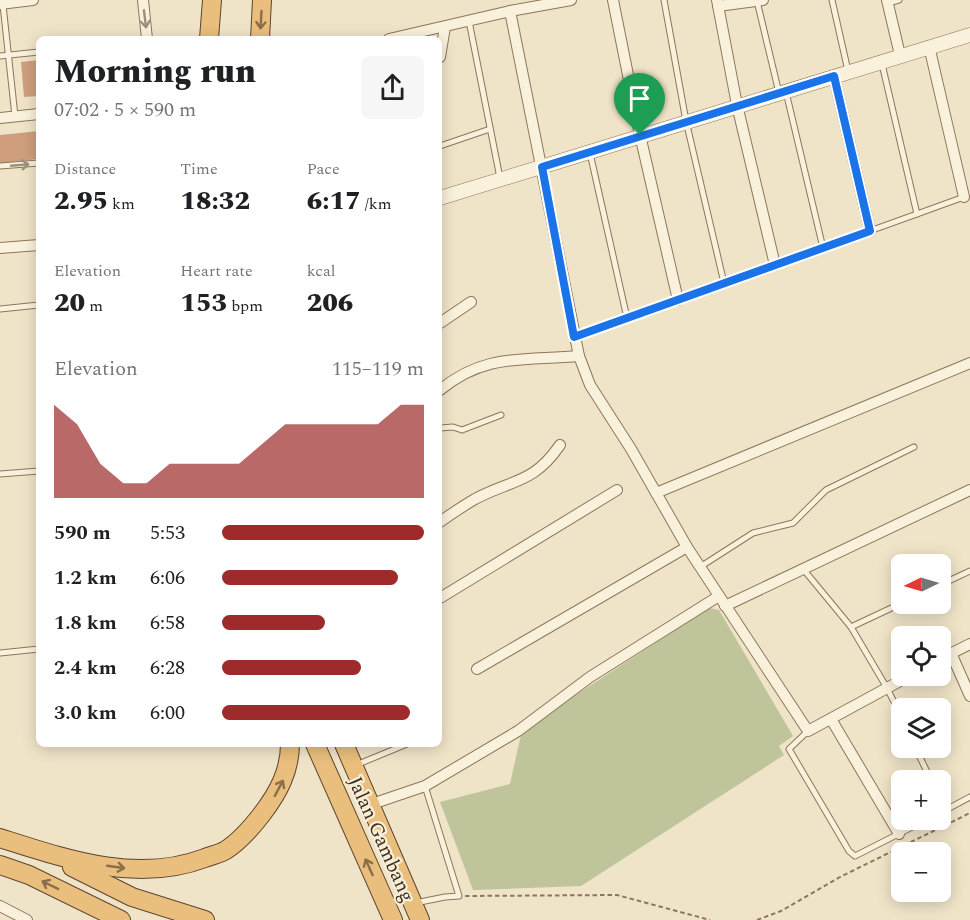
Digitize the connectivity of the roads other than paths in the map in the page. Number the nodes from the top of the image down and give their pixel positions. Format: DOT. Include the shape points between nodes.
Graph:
graph roads {
  1 [pos="33,0"];
  2 [pos="142,0"];
  3 [pos="212,0"];
  4 [pos="262,0"];
  5 [pos="570,0"];
  6 [pos="613,0"];
  7 [pos="664,0"];
  8 [pos="760,0"];
  9 [pos="832,0"];
  10 [pos="900,0"];
  11 [pos="887,1"];
  12 [pos="2,2"];
  13 [pos="718,3"];
  14 [pos="510,11"];
  15 [pos="469,21"];
  16 [pos="445,27"];
  17 [pos="428,35"];
  18 [pos="970,35"];
  19 [pos="147,36"];
  20 [pos="209,36"];
  21 [pos="260,36"];
  22 [pos="442,45"];
  23 [pos="929,46"];
  24 [pos="36,52"];
  25 [pos="7,55"];
  26 [pos="900,55"];
  27 [pos="0,56"];
  28 [pos="882,61"];
  29 [pos="848,71"];
  30 [pos="834,76"];
  31 [pos="782,92"];
  32 [pos="737,105"];
  33 [pos="36,114"];
  34 [pos="15,116"];
  35 [pos="0,118"];
  36 [pos="686,121"];
  37 [pos="490,129"];
  38 [pos="640,135"];
  39 [pos="442,145"];
  40 [pos="590,151"];
  41 [pos="36,163"];
  42 [pos="0,166"];
  43 [pos="542,167"];
  44 [pos="500,180"];
  45 [pos="442,197"];
  46 [pos="964,197"];
  47 [pos="917,214"];
  48 [pos="870,231"];
  49 [pos="36,245"];
  50 [pos="0,248"];
  51 [pos="823,248"];
  52 [pos="775,265"];
  53 [pos="724,284"];
  54 [pos="678,300"];
  55 [pos="471,302"];
  56 [pos="36,306"];
  57 [pos="0,309"];
  58 [pos="627,318"];
  59 [pos="442,322"];
  60 [pos="574,337"];
  61 [pos="579,356"];
  62 [pos="970,363"];
  63 [pos="442,388"];
  64 [pos="501,415"];
  65 [pos="442,428"];
  66 [pos="560,445"];
  67 [pos="914,447"];
  68 [pos="36,471"];
  69 [pos="0,474"];
  70 [pos="617,490"];
  71 [pos="970,490"];
  72 [pos="656,493"];
  73 [pos="442,521"];
  74 [pos="687,547"];
  75 [pos="700,567"];
  76 [pos="804,570"];
  77 [pos="970,570"];
  78 [pos="951,580"];
  79 [pos="442,597"];
  80 [pos="722,601"];
  81 [pos="891,608"];
  82 [pos="851,627"];
  83 [pos="970,644"];
  84 [pos="36,649"];
  85 [pos="0,653"];
  86 [pos="951,653"];
  87 [pos="477,669"];
  88 [pos="891,686"];
  89 [pos="887,688"];
  90 [pos="970,696"];
  91 [pos="892,698"];
  92 [pos="831,718"];
  93 [pos="808,731"];
  94 [pos="290,747"];
  95 [pos="316,747"];
  96 [pos="345,747"];
  97 [pos="400,747"];
  98 [pos="354,766"];
  99 [pos="424,786"];
  100 [pos="970,797"];
  101 [pos="372,804"];
  102 [pos="951,807"];
  103 [pos="907,830"];
  104 [pos="899,834"];
  105 [pos="0,838"];
  106 [pos="38,850"];
  107 [pos="0,866"];
  108 [pos="0,906"];
  109 [pos="417,912"];
  110 [pos="27,920"];
  111 [pos="121,920"];
  112 [pos="205,920"];
  113 [pos="393,920"];
  1 -- 12 [label="street"];
  2 -- 19 [label="street, one-way"];
  3 -- 20 [label="highway"];
  4 -- 21 [label="highway, one-way"];
  5 -- 14 [label="street"];
  6 -- 38 [label="street"];
  7 -- 36 [label="lane"];
  8 -- 13 [label="street"];
  8 -- 31 [label="lane"];
  9 -- 29 [label="lane"];
  10 -- 11 [label="lane"];
  11 -- 26 [label="street"];
  12 -- 25 [label="lane"];
  13 -- 32 [label="street"];
  14 -- 15 [label="street"];
  14 -- 43 [label="street"];
  15 -- 16 [label="street"];
  15 -- 37 [label="lane"];
  16 -- 17 [label="street"];
  16 -- 22 [label="street"];
  18 -- 23 [label="street"];
  23 -- 26 [label="street"];
  23 -- 46 [label="street"];
  24 -- 25 [label="lane"];
  25 -- 27 [label="lane"];
  25 -- 34 [label="lane"];
  26 -- 28 [label="street"];
  28 -- 29 [label="street"];
  28 -- 47 [label="lane"];
  29 -- 30 [label="street"];
  30 -- 31 [label="street"];
  30 -- 48 [label="street"];
  31 -- 32 [label="street"];
  31 -- 51 [label="lane"];
  32 -- 36 [label="street"];
  32 -- 52 [label="street"];
  33 -- 34 [label="street"];
  34 -- 35 [label="street"];
  36 -- 38 [label="street"];
  36 -- 53 [label="lane"];
  37 -- 39 [label="lane"];
  37 -- 44 [label="lane"];
  38 -- 40 [label="street"];
  38 -- 54 [label="street"];
  40 -- 43 [label="street"];
  40 -- 58 [label="lane"];
  42 -- 41 [label="lane, one-way"];
  43 -- 44 [label="street"];
  43 -- 60 [label="street"];
  44 -- 45 [label="street"];
  46 -- 47 [label="lane"];
  47 -- 48 [label="lane"];
  48 -- 51 [label="lane"];
  49 -- 50 [label="street"];
  51 -- 52 [label="lane"];
  52 -- 53 [label="lane"];
  53 -- 54 [label="lane"];
  54 -- 58 [label="lane"];
  55 -- 59 [label="street"];
  56 -- 57 [label="lane"];
  58 -- 60 [label="lane"];
  60 -- 61 [label="street"];
  61 -- 63 [label="street" via="486,363 457,376"];
  61 -- 72 [label="street" via="590,385"];
  62 -- 72 [label="street"];
  64 -- 65 [label="lane" via="462,430"];
  66 -- 73 [label="street" via="548,463 535,473 476,499"];
  67 -- 75 [label="lane" via="826,490 793,523 753,532"];
  68 -- 69 [label="lane"];
  70 -- 79 [label="street"];
  71 -- 76 [label="street"];
  72 -- 74 [label="street"];
  74 -- 75 [label="street"];
  74 -- 87 [label="street"];
  75 -- 80 [label="street"];
  76 -- 80 [label="street"];
  76 -- 82 [label="lane"];
  77 -- 78 [label="lane"];
  80 -- 93 [label="street"];
  80 -- 99 [label="street" via="590,677 518,731"];
  81 -- 82 [label="lane"];
  82 -- 89 [label="lane"];
  83 -- 86 [label="street"];
  84 -- 85 [label="lane"];
  86 -- 90 [label="street"];
  88 -- 89 [label="street"];
  89 -- 91 [label="lane"];
  89 -- 92 [label="street"];
  92 -- 93 [label="street"];
  92 -- 104 [label="street"];
  93 -- 104 [label="lane" via="789,749 849,851 855,856 862,854"];
  106 -- 94 [label="highway, one-way" via="83,863 126,869 168,868 226,850 250,830 282,785"];
  113 -- 95 [label="highway, Jalan Gambang, one-way"];
  96 -- 98 [label="highway, Jalan Gambang"];
  97 -- 98 [label="lane"];
  98 -- 101 [label="highway, Jalan Gambang"];
  99 -- 101 [label="street"];
  99 -- 109 [label="lane" via="459,896 445,897"];
  100 -- 102 [label="lane"];
  101 -- 109 [label="highway, Jalan Gambang"];
  103 -- 104 [label="lane"];
  105 -- 106 [label="highway"];
  106 -- 112 [label="highway" via="132,897"];
  111 -- 107 [label="highway, one-way" via="29,874"];
  108 -- 110 [label="street"];
}
